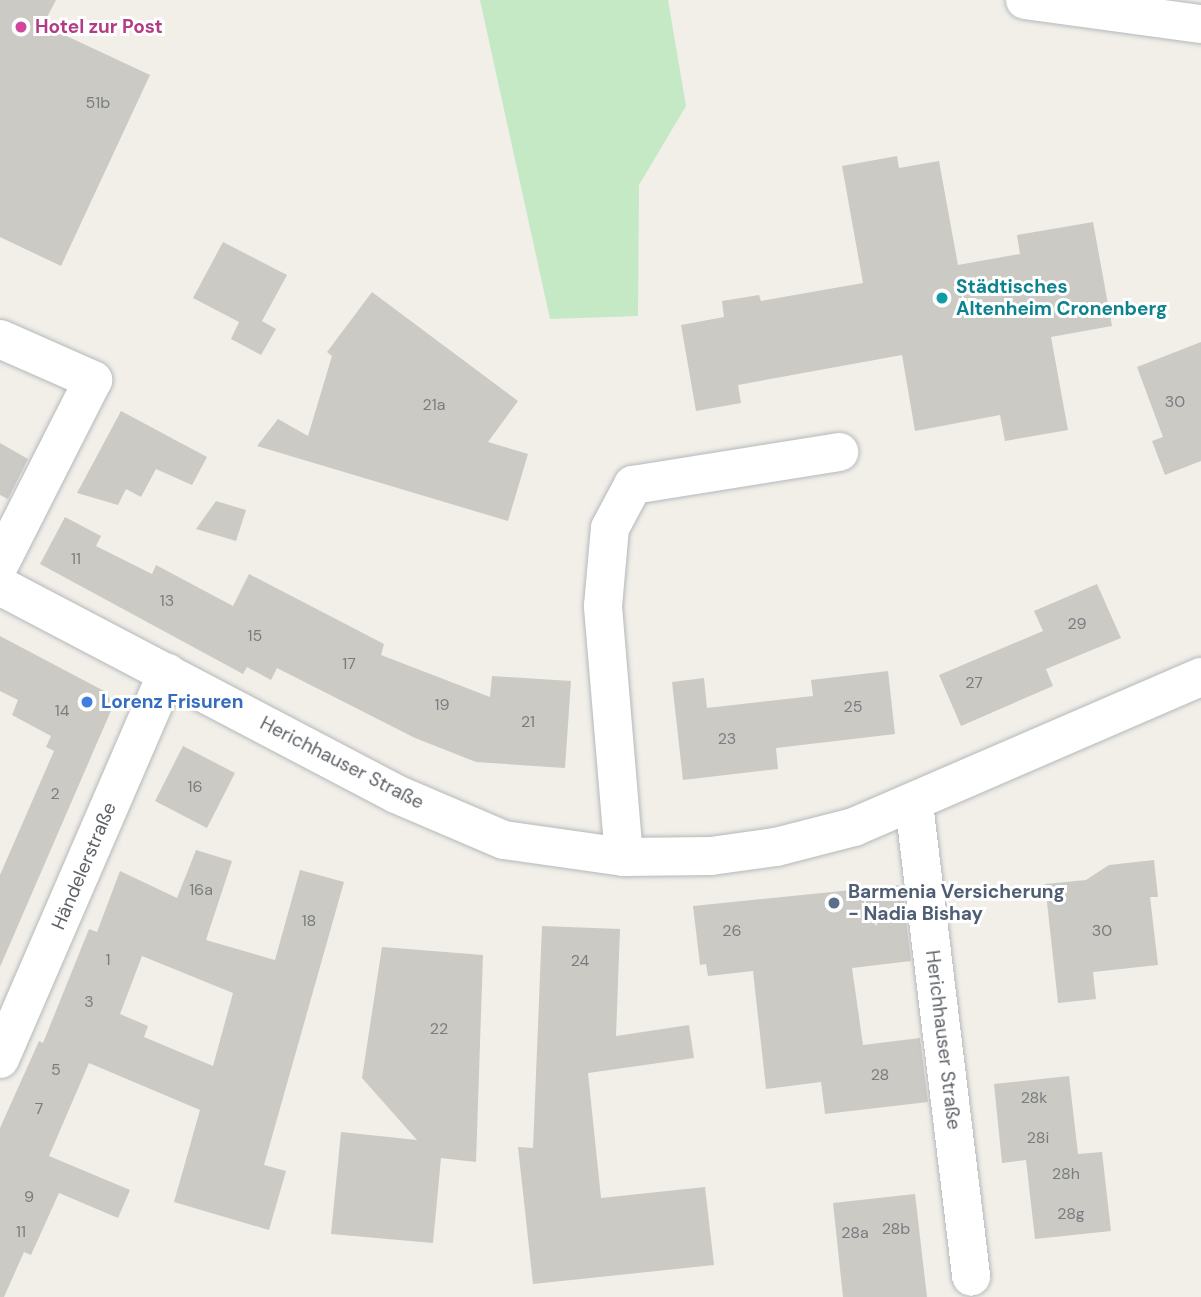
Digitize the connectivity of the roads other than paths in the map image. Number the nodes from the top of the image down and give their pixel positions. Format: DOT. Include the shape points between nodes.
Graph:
graph roads {
  1 [pos="1025,0"];
  2 [pos="1201,24"];
  3 [pos="0,339"];
  4 [pos="839,452"];
  5 [pos="0,563"];
  6 [pos="0,586"];
  7 [pos="167,673"];
  8 [pos="1201,677"];
  9 [pos="914,804"];
  10 [pos="624,857"];
  11 [pos="0,1059"];
  12 [pos="971,1277"];
  1 -- 2 [label="street"];
  3 -- 5 [label="street" via="93,380"];
  4 -- 10 [label="street" via="633,485 610,528 603,606"];
  6 -- 7 [label="street, Herichhauser Straße"];
  7 -- 10 [label="street, Herichhauser Straße" via="396,794 504,840"];
  7 -- 11 [label="street, Händelerstraße"];
  8 -- 9 [label="street, Herichhauser Straße"];
  9 -- 10 [label="street, Herichhauser Straße" via="854,827 776,847 711,856"];
  9 -- 12 [label="street, Herichhauser Straße"];
}
